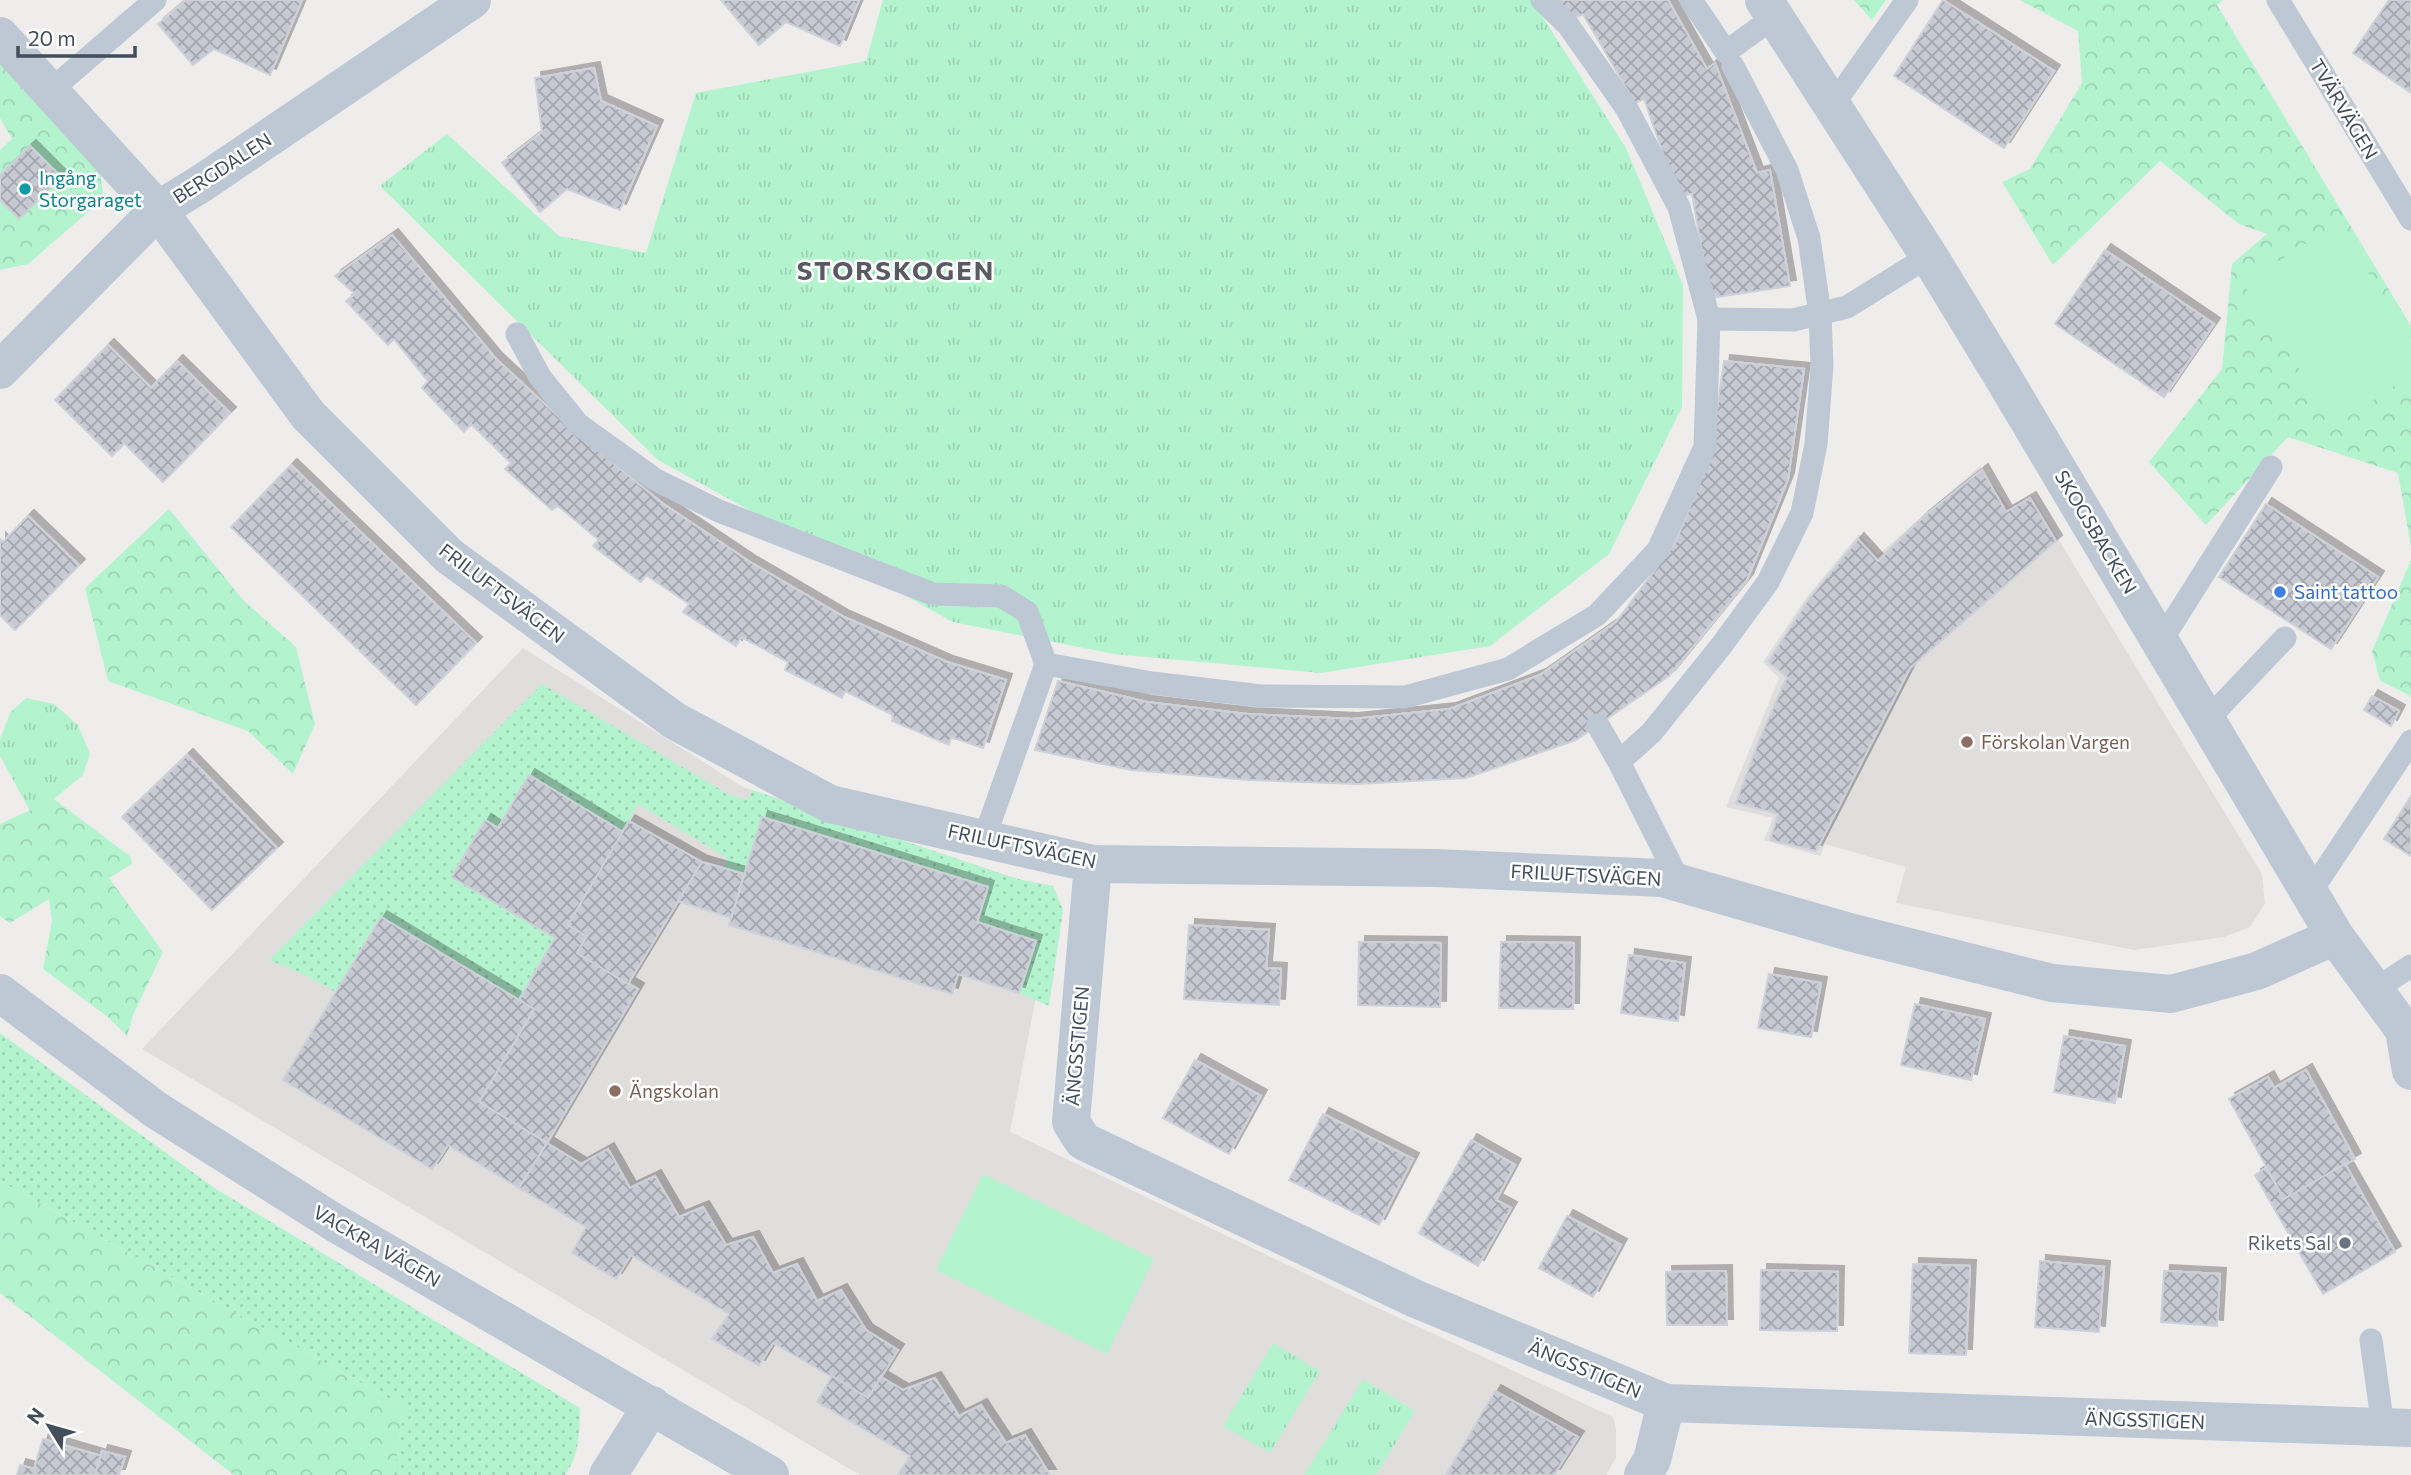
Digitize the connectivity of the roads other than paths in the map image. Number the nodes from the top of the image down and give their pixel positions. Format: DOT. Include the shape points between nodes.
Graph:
graph roads {
  1 [pos="155,0"];
  2 [pos="472,0"];
  3 [pos="1542,0"];
  4 [pos="1690,0"];
  5 [pos="1907,0"];
  6 [pos="2278,0"];
  7 [pos="1769,8"];
  8 [pos="0,36"];
  9 [pos="1733,66"];
  10 [pos="50,91"];
  11 [pos="1832,106"];
  12 [pos="158,210"];
  13 [pos="2411,219"];
  14 [pos="1929,256"];
  15 [pos="1820,314"];
  16 [pos="1709,319"];
  17 [pos="517,334"];
  18 [pos="0,370"];
  19 [pos="2271,467"];
  20 [pos="2285,638"];
  21 [pos="2161,641"];
  22 [pos="1045,664"];
  23 [pos="2207,720"];
  24 [pos="1598,725"];
  25 [pos="2411,741"];
  26 [pos="1619,762"];
  27 [pos="984,839"];
  28 [pos="1093,864"];
  29 [pos="1680,883"];
  30 [pos="2310,893"];
  31 [pos="2335,936"];
  32 [pos="2411,966"];
  33 [pos="2374,990"];
  34 [pos="0,993"];
  35 [pos="2407,1030"];
  36 [pos="2411,1071"];
  37 [pos="2371,1340"];
  38 [pos="1666,1403"];
  39 [pos="652,1405"];
  40 [pos="2397,1428"];
  41 [pos="608,1475"];
  42 [pos="770,1475"];
  43 [pos="1643,1475"];
  1 -- 10 [label="lane"];
  2 -- 12 [label="street, BERGDALEN"];
  3 -- 16 [label="lane" via="1568,25 1634,121 1679,207"];
  4 -- 7 [label="lane" via="1726,51"];
  5 -- 11 [label="lane"];
  6 -- 13 [label="lane, TVÄRVÄGEN"];
  7 -- 11 [label="street, SKOGSBACKEN"];
  8 -- 10 [label="street, FRILUFTSVÄGEN"];
  9 -- 15 [label="lane" via="1787,170 1809,238"];
  10 -- 12 [label="street, FRILUFTSVÄGEN"];
  11 -- 14 [label="street, SKOGSBACKEN"];
  12 -- 18 [label="street, BERGDALEN"];
  12 -- 27 [label="street, FRILUFTSVÄGEN" via="309,415 449,556 675,721 830,804"];
  14 -- 15 [label="lane" via="1847,307"];
  14 -- 21 [label="street, SKOGSBACKEN"];
  15 -- 16 [label="lane" via="1793,320"];
  15 -- 26 [label="lane" via="1822,365 1816,444 1801,513 1768,582 1745,614 1652,732"];
  16 -- 22 [label="lane" via="1705,447 1658,550 1555,653 1405,697 1261,696"];
  17 -- 22 [label="lane" via="540,377 578,424 656,480 719,511 933,594 1001,596 1027,612"];
  19 -- 21 [label="lane"];
  20 -- 23 [label="lane"];
  21 -- 23 [label="street, SKOGSBACKEN"];
  22 -- 27 [label="lane"];
  23 -- 30 [label="street, SKOGSBACKEN"];
  24 -- 26 [label="lane"];
  25 -- 30 [label="lane"];
  26 -- 29 [label="lane"];
  27 -- 28 [label="street, FRILUFTSVÄGEN"];
  28 -- 29 [label="street, FRILUFTSVÄGEN" via="1436,868 1662,877"];
  28 -- 38 [label="street, ÄNGSSTIGEN" via="1070,1122 1083,1141 1416,1299"];
  29 -- 31 [label="street, FRILUFTSVÄGEN" via="2052,983 2171,994 2257,971"];
  30 -- 31 [label="street, SKOGSBACKEN"];
  31 -- 33 [label="street, SKOGSBACKEN"];
  32 -- 33 [label="lane"];
  33 -- 35 [label="street, SKOGSBACKEN"];
  34 -- 39 [label="street, VACKRA VÄGEN" via="156,1110 324,1216"];
  35 -- 36 [label="street, SKOGSBACKEN"];
  37 -- 40 [label="lane"];
  38 -- 40 [label="street, ÄNGSSTIGEN"];
  38 -- 43 [label="street" via="1652,1460"];
  39 -- 41 [label="street"];
  39 -- 42 [label="street, VACKRA VÄGEN"];
}
